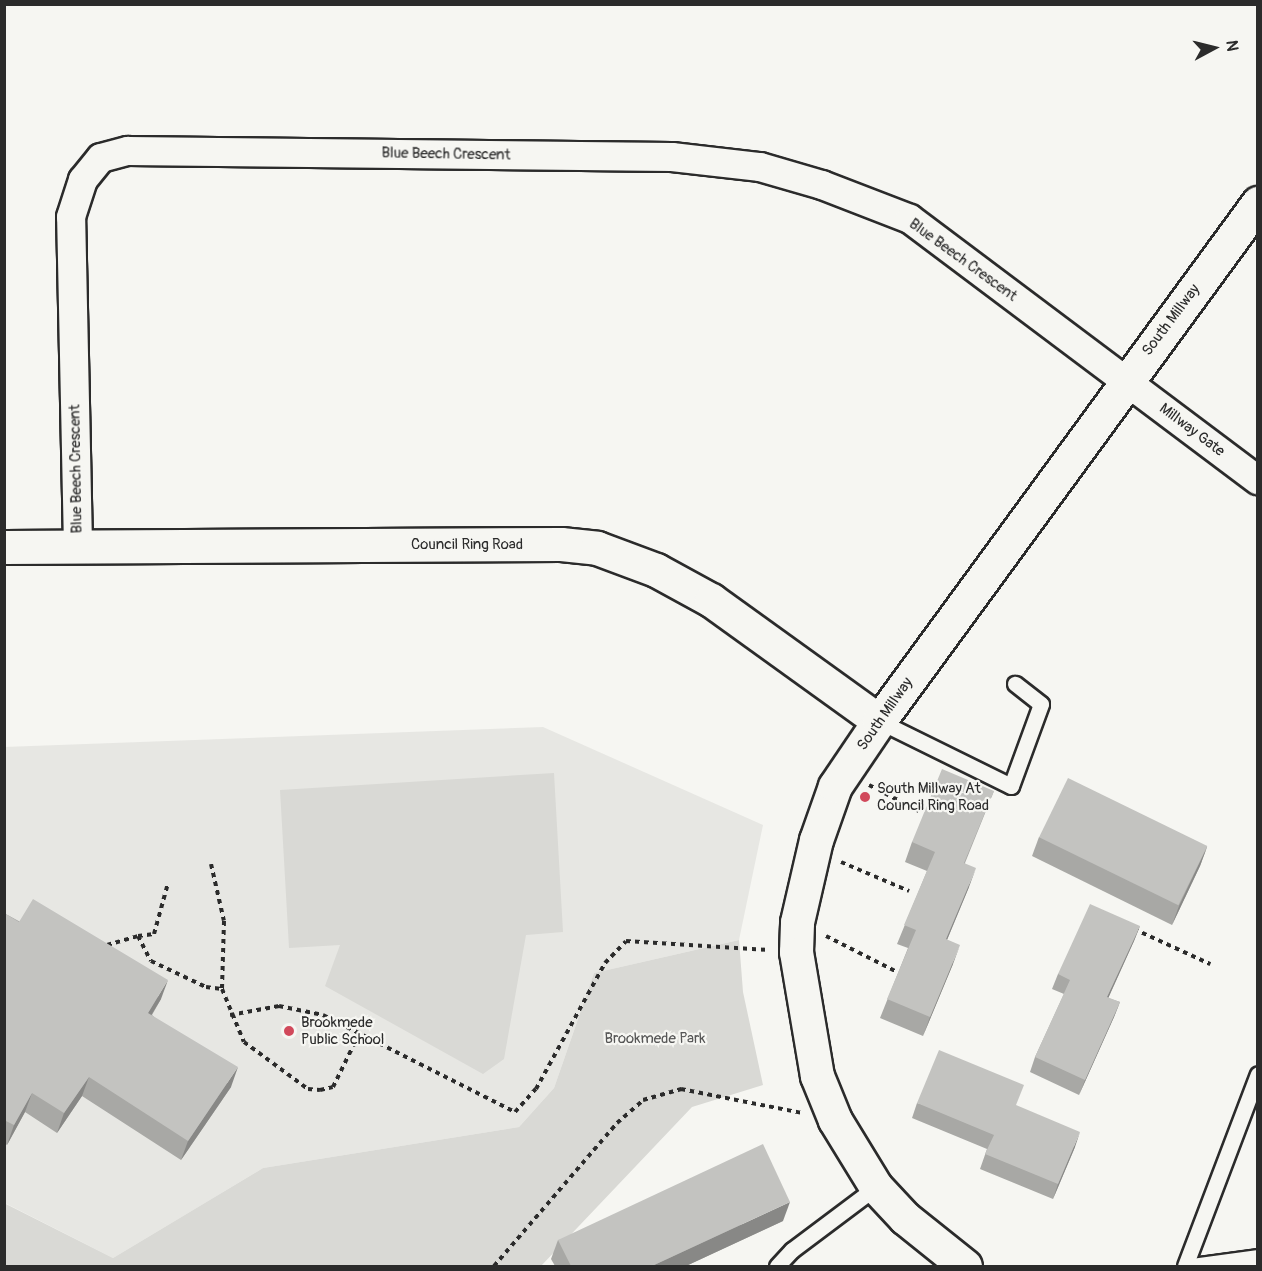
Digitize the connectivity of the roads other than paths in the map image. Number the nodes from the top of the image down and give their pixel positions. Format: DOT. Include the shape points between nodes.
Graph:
graph roads {
  1 [pos="1257,203"];
  2 [pos="1127,380"];
  3 [pos="1257,480"];
  4 [pos="78,546"];
  5 [pos="4,547"];
  6 [pos="1016,684"];
  7 [pos="879,721"];
  8 [pos="1257,1074"];
  9 [pos="1252,1109"];
  10 [pos="876,1187"];
  11 [pos="1257,1257"];
  12 [pos="777,1266"];
  13 [pos="965,1266"];
  14 [pos="1185,1266"];
  15 [pos="1192,1266"];
  1 -- 2 [label="street, South Millway"];
  2 -- 3 [label="street, Millway Gate"];
  2 -- 4 [label="street, Blue Beech Crescent" via="910,219 822,184 760,167 672,157 128,151 101,158 83,180 71,217"];
  2 -- 7 [label="street, South Millway"];
  4 -- 5 [label="street, Council Ring Road"];
  4 -- 7 [label="street, Council Ring Road" via="561,544 597,548 656,570 711,600"];
  6 -- 7 [label="lane" via="1041,704 1011,786"];
  7 -- 10 [label="street, South Millway" via="835,786 814,851 797,937 808,1039 835,1120"];
  8 -- 9 [label="lane"];
  9 -- 14 [label="lane"];
  10 -- 12 [label="lane" via="792,1250"];
  10 -- 13 [label="street, South Millway" via="905,1218"];
  11 -- 15 [label="lane"];
}
